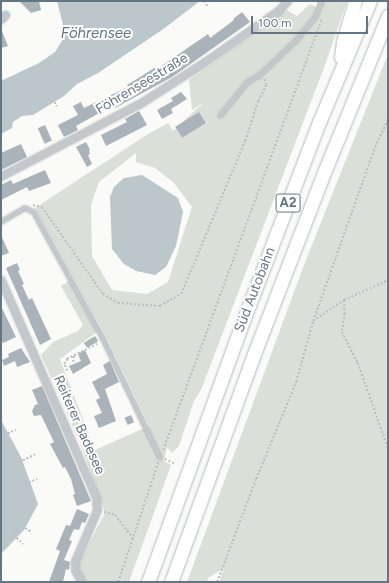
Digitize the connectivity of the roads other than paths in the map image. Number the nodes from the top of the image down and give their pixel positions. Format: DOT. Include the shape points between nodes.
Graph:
graph roads {
  1 [pos="287,1"];
  2 [pos="322,1"];
  3 [pos="355,1"];
  4 [pos="370,1"];
  5 [pos="388,16"];
  6 [pos="338,76"];
  7 [pos="220,116"];
  8 [pos="1,176"];
  9 [pos="1,222"];
  10 [pos="1,280"];
  11 [pos="160,456"];
  12 [pos="82,582"];
  13 [pos="148,582"];
  14 [pos="170,582"];
  1 -- 8 [label="street, Föhrenseestraße" via="279,10 203,63 139,104"];
  2 -- 7 [label="lane" via="316,16 296,41 260,75 248,82"];
  3 -- 6 [label="highway" via="343,42"];
  4 -- 6 [label="highway, Süd Autobahn / A2"];
  5 -- 14 [label="highway, Süd Autobahn / A2" via="256,347"];
  6 -- 13 [label="highway, Süd Autobahn / A2" via="237,337"];
  9 -- 11 [label="lane" via="25,208 34,212 104,340"];
  10 -- 12 [label="street, Reiterer Badesee" via="96,497 97,510 75,561 75,570"];
}
